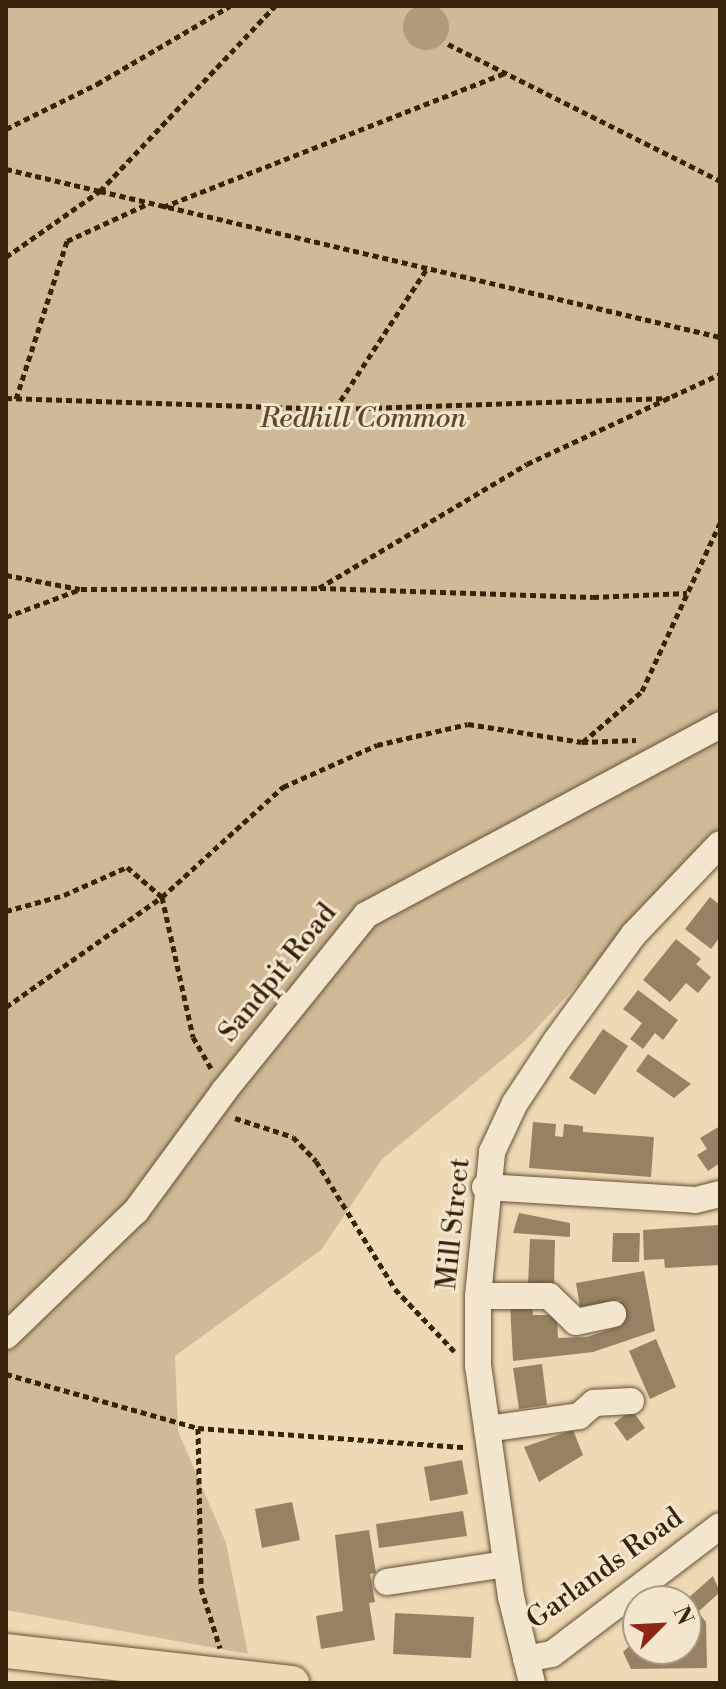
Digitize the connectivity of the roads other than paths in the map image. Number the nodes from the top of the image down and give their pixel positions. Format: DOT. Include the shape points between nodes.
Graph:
graph roads {
  1 [pos="720,725"];
  2 [pos="720,844"];
  3 [pos="485,1187"];
  4 [pos="720,1194"];
  5 [pos="478,1296"];
  6 [pos="613,1314"];
  7 [pos="6,1336"];
  8 [pos="631,1401"];
  9 [pos="488,1439"];
  10 [pos="720,1526"];
  11 [pos="506,1564"];
  12 [pos="387,1582"];
  13 [pos="6,1651"];
  14 [pos="529,1671"];
  15 [pos="292,1683"];
  1 -- 7 [label="street, Sandpit Road" via="366,915 136,1211"];
  2 -- 3 [label="street, Mill Street" via="634,934 556,1041 515,1103 492,1152"];
  3 -- 4 [label="street" via="696,1200"];
  3 -- 5 [label="street, Mill Street"];
  5 -- 6 [label="street" via="549,1296 576,1322"];
  5 -- 9 [label="street, Mill Street" via="478,1366"];
  8 -- 9 [label="street" via="594,1403 579,1416"];
  9 -- 11 [label="street, Mill Street"];
  10 -- 14 [label="street, Garlands Road"];
  11 -- 12 [label="street"];
  11 -- 14 [label="street, Mill Street"];
  13 -- 15 [label="main road"];
}
